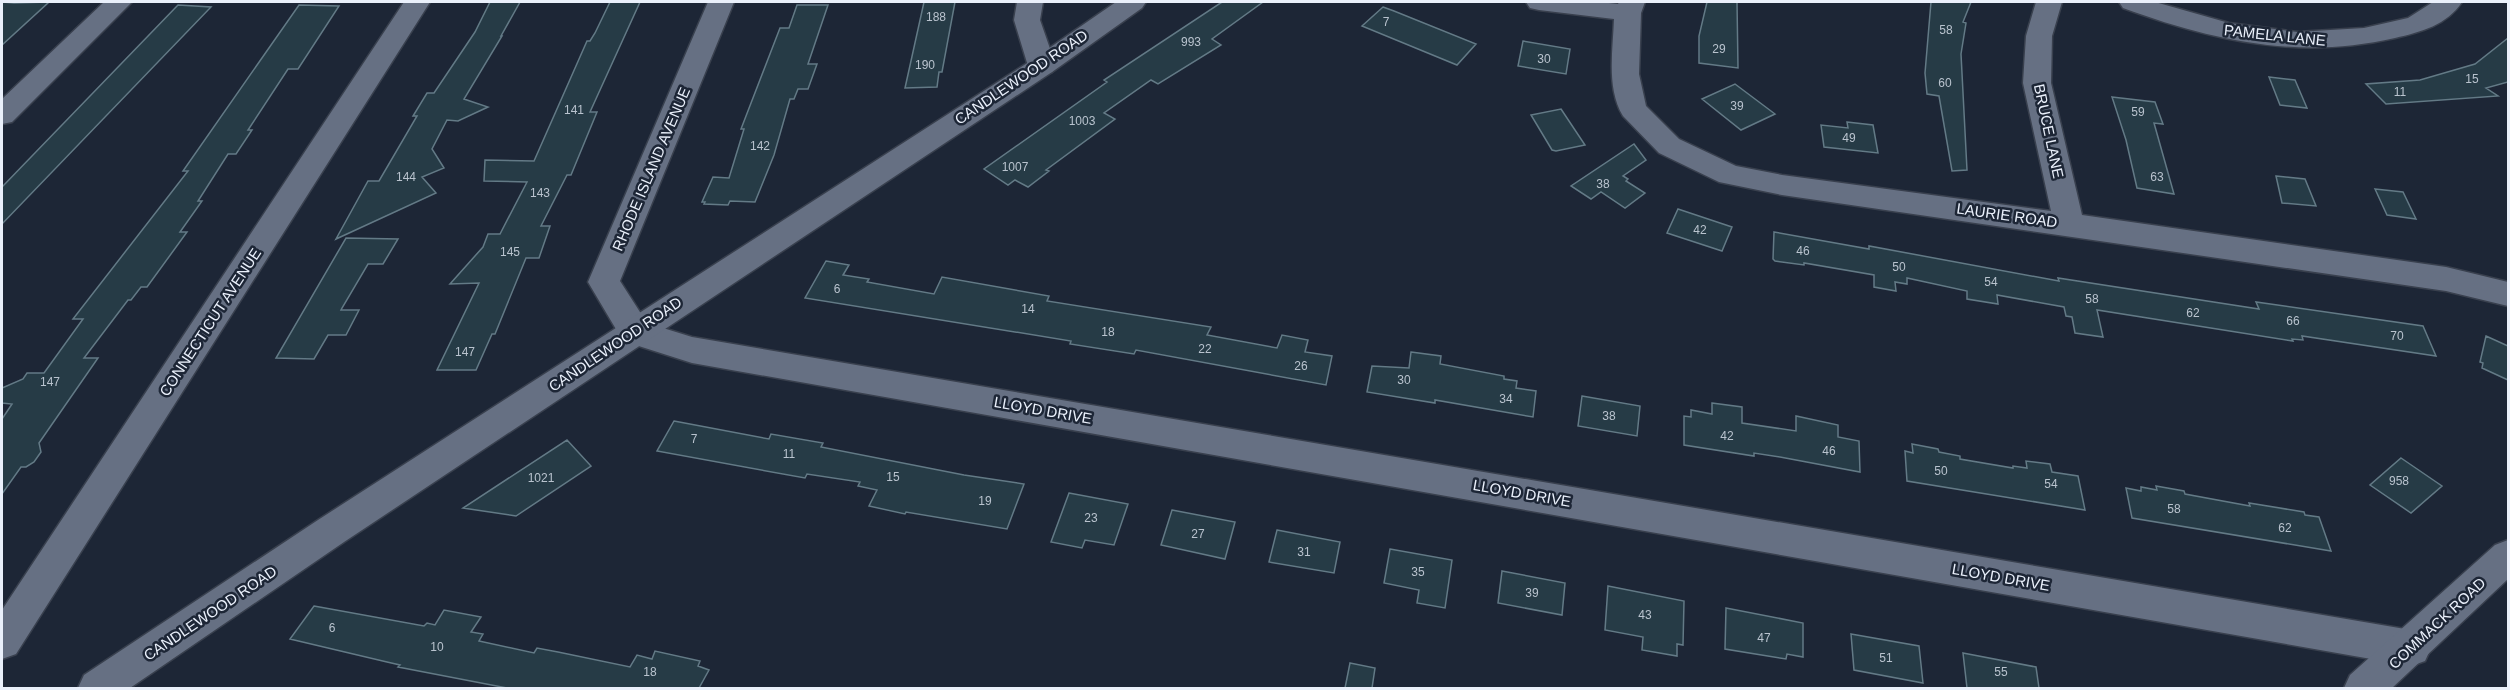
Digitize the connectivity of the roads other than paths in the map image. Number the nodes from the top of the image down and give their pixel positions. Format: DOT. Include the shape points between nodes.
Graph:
graph roads {
  1 [pos="118,2"];
  2 [pos="417,2"];
  3 [pos="721,2"];
  4 [pos="1030,2"];
  5 [pos="1133,2"];
  6 [pos="1539,2"];
  7 [pos="2049,2"];
  8 [pos="2132,2"];
  9 [pos="2449,2"];
  10 [pos="1630,7"];
  11 [pos="1042,66"];
  12 [pos="2,115"];
  13 [pos="2069,224"];
  14 [pos="2508,294"];
  15 [pos="635,332"];
  16 [pos="2508,556"];
  17 [pos="2,642"];
  18 [pos="2411,648"];
  19 [pos="98,688"];
  20 [pos="2364,688"];
  1 -- 12 [label="street"];
  2 -- 17 [label="street, CONNECTICUT AVENUE"];
  3 -- 15 [label="street, RHODE ISLAND AVENUE" via="604,282"];
  4 -- 11 [label="street" via="1028,20"];
  5 -- 11 [label="street, CANDLEWOOD ROAD"];
  6 -- 10 [label="street"];
  7 -- 13 [label="street, BRUCE LANE" via="2039,36 2037,83"];
  8 -- 9 [label="street, PAMELA LANE" via="2209,27 2324,42 2372,37 2423,21"];
  10 -- 13 [label="street, LAURIE ROAD" via="1625,74 1633,109 1669,147 1729,175"];
  11 -- 15 [label="street, CANDLEWOOD ROAD"];
  13 -- 14 [label="street, LAURIE ROAD" via="2446,279"];
  15 -- 18 [label="street, LLOYD DRIVE" via="692,350"];
  15 -- 19 [label="street, CANDLEWOOD ROAD"];
  16 -- 18 [label="street, COMMACK ROAD"];
  18 -- 20 [label="street, COMMACK ROAD"];
}
